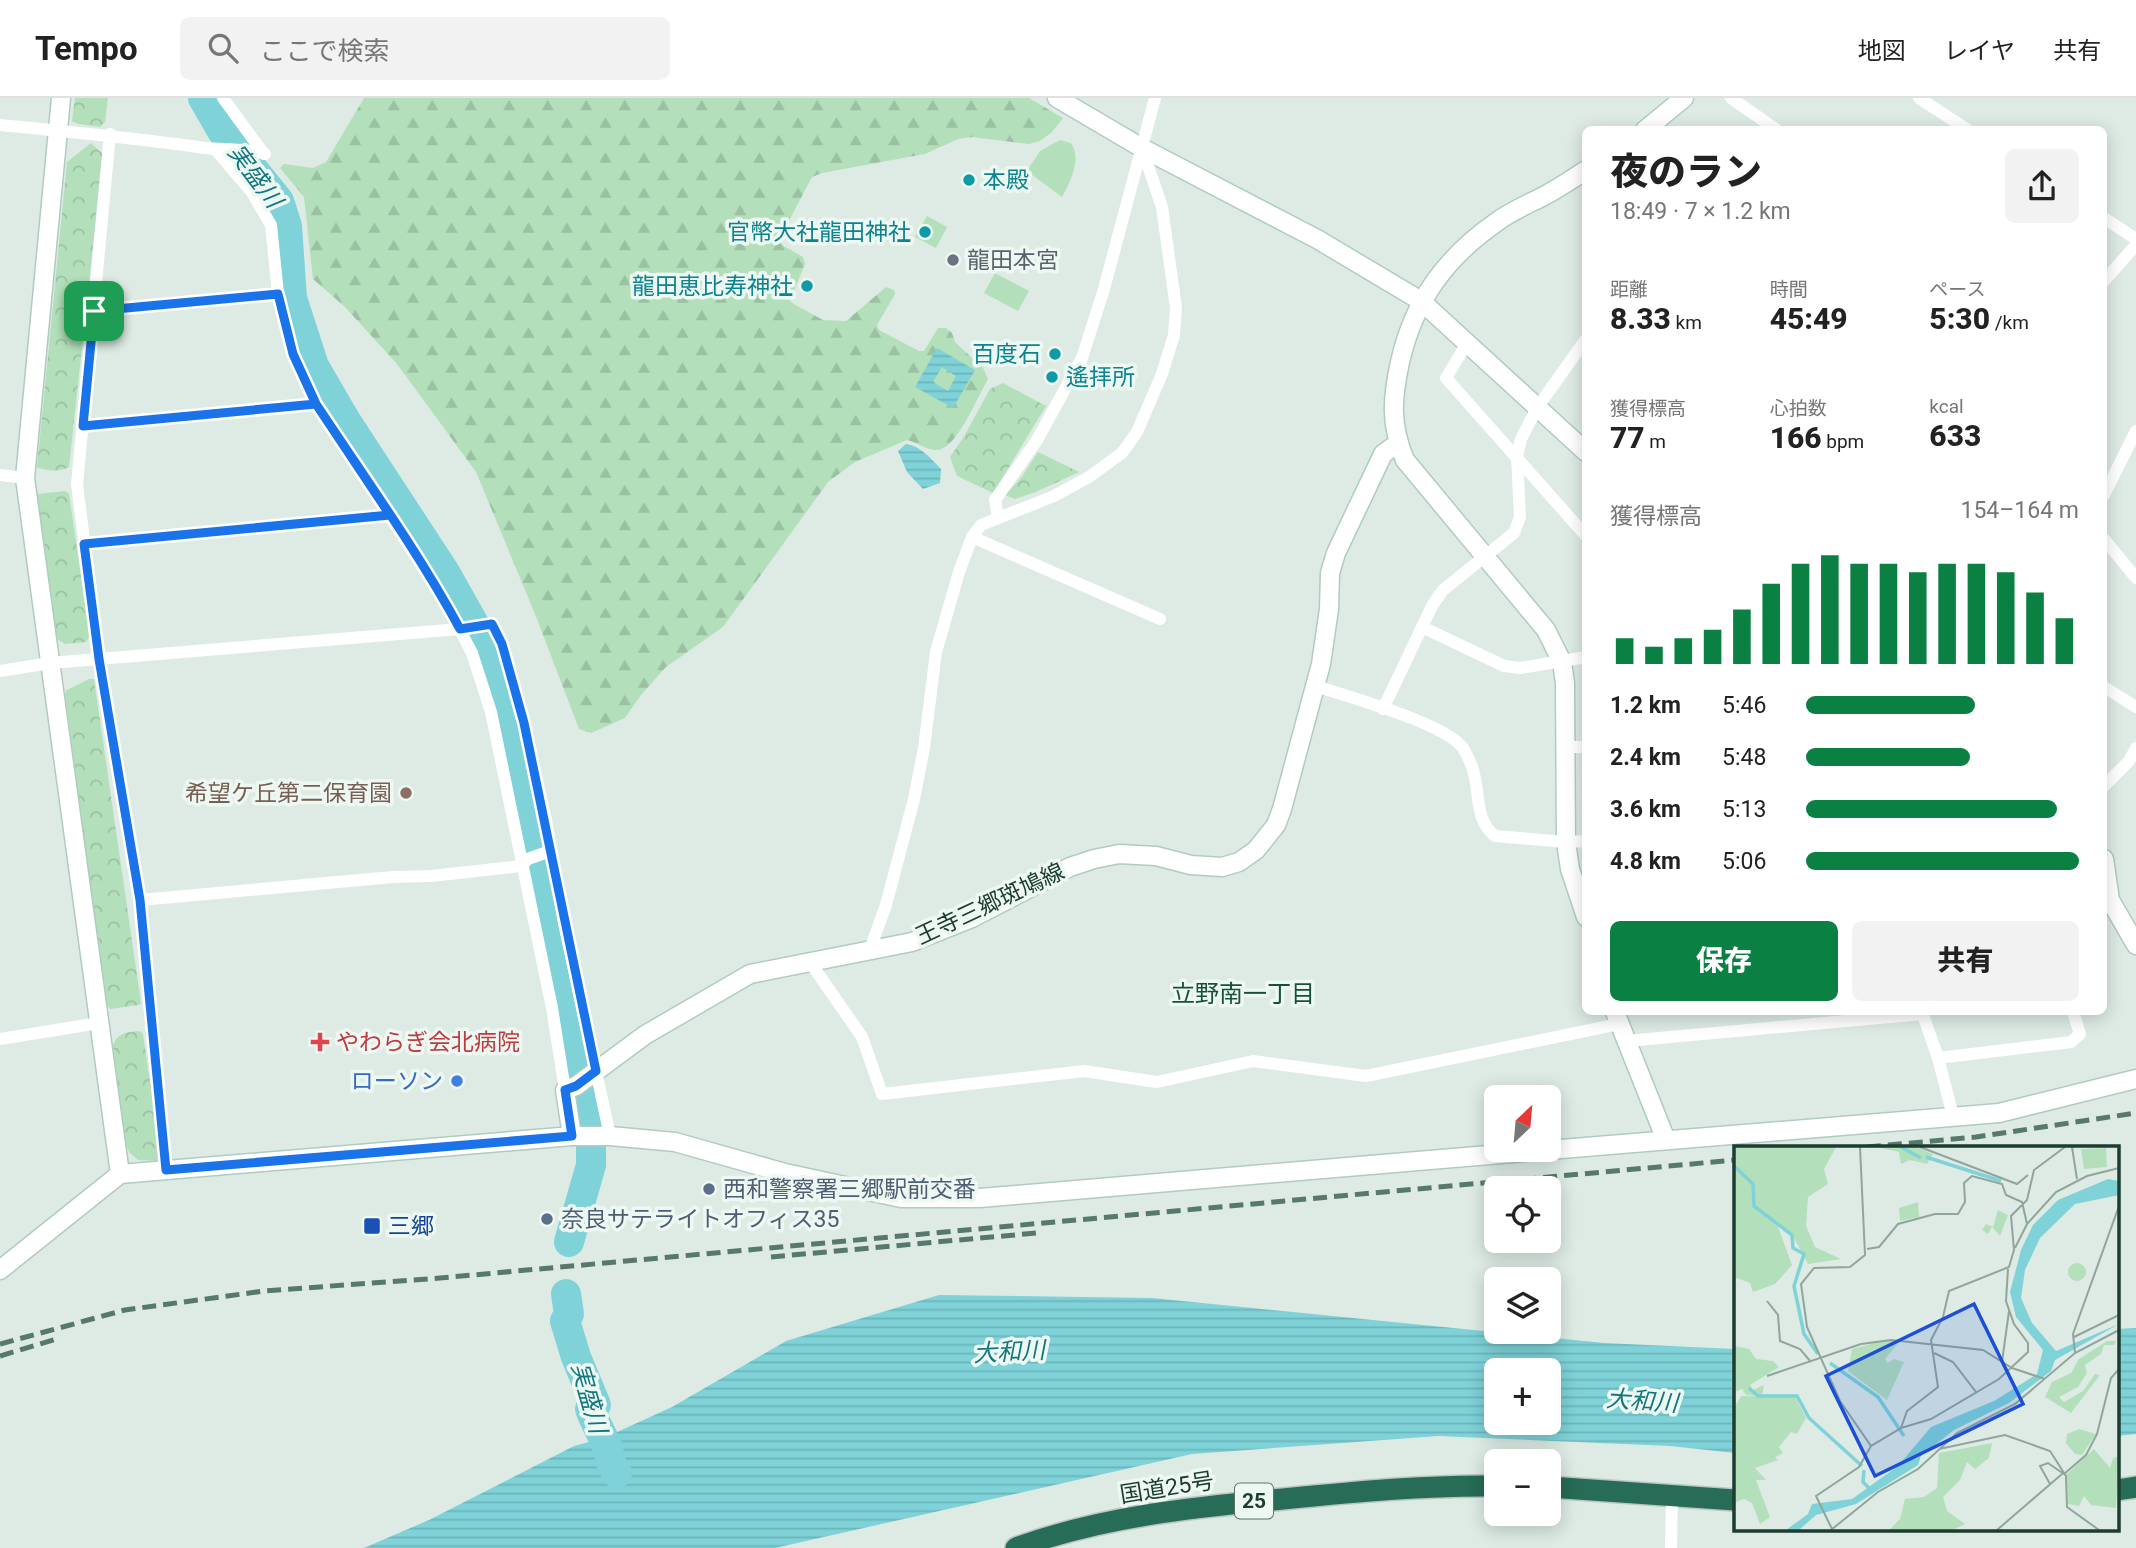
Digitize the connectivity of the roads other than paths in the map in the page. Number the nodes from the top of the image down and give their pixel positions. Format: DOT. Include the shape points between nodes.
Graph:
graph roads {
  1 [pos="61,98"];
  2 [pos="223,98"];
  3 [pos="1057,98"];
  4 [pos="1155,98"];
  5 [pos="1684,98"];
  6 [pos="1731,98"];
  7 [pos="1919,98"];
  8 [pos="0,125"];
  9 [pos="1650,126"];
  10 [pos="1771,126"];
  11 [pos="1962,126"];
  12 [pos="57,130"];
  13 [pos="110,134"];
  14 [pos="1142,148"];
  15 [pos="220,149"];
  16 [pos="1582,172"];
  17 [pos="2107,220"];
  18 [pos="2136,239"];
  19 [pos="2136,245"];
  20 [pos="2107,278"];
  21 [pos="278,294"];
  22 [pos="1421,301"];
  23 [pos="94,311"];
  24 [pos="1467,343"];
  25 [pos="1582,345"];
  26 [pos="316,404"];
  27 [pos="1537,408"];
  28 [pos="83,426"];
  29 [pos="2136,431"];
  30 [pos="1398,443"];
  31 [pos="1582,448"];
  32 [pos="1517,457"];
  33 [pos="0,475"];
  34 [pos="25,478"];
  35 [pos="2107,489"];
  36 [pos="390,515"];
  37 [pos="998,517"];
  38 [pos="1582,531"];
  39 [pos="972,537"];
  40 [pos="2107,543"];
  41 [pos="84,544"];
  42 [pos="1486,557"];
  43 [pos="2136,578"];
  44 [pos="1160,620"];
  45 [pos="1422,627"];
  46 [pos="464,628"];
  47 [pos="1582,658"];
  48 [pos="99,659"];
  49 [pos="1562,662"];
  50 [pos="50,663"];
  51 [pos="0,671"];
  52 [pos="1316,686"];
  53 [pos="2107,689"];
  54 [pos="2136,707"];
  55 [pos="1383,709"];
  56 [pos="1564,747"];
  57 [pos="1582,747"];
  58 [pos="2136,748"];
  59 [pos="2107,783"];
  60 [pos="1582,841"];
  61 [pos="1566,842"];
  62 [pos="550,851"];
  63 [pos="525,862"];
  64 [pos="140,900"];
  65 [pos="2107,901"];
  66 [pos="1582,905"];
  67 [pos="2136,945"];
  68 [pos="869,952"];
  69 [pos="810,962"];
  70 [pos="1901,1015"];
  71 [pos="1923,1015"];
  72 [pos="2074,1015"];
  73 [pos="1617,1018"];
  74 [pos="99,1023"];
  75 [pos="0,1039"];
  76 [pos="1626,1041"];
  77 [pos="1938,1058"];
  78 [pos="2136,1079"];
  79 [pos="582,1080"];
  80 [pos="1952,1116"];
  81 [pos="576,1136"];
  82 [pos="606,1136"];
  83 [pos="1666,1140"];
  84 [pos="1561,1149"];
  85 [pos="1484,1155"];
  86 [pos="166,1170"];
  87 [pos="120,1174"];
  88 [pos="0,1270"];
  89 [pos="1484,1486"];
  90 [pos="2136,1487"];
  91 [pos="1561,1489"];
  92 [pos="2118,1490"];
  93 [pos="1672,1496"];
  94 [pos="1734,1500"];
  95 [pos="1016,1548"];
  96 [pos="1671,1548"];
  1 -- 12 [label="street"];
  2 -- 15 [label="street" via="265,154"];
  3 -- 14 [label="street"];
  4 -- 14 [label="street"];
  5 -- 9 [label="street"];
  6 -- 10 [label="street"];
  7 -- 11 [label="street"];
  8 -- 12 [label="street"];
  12 -- 13 [label="street"];
  12 -- 34 [label="street"];
  13 -- 15 [label="street"];
  13 -- 23 [label="street"];
  14 -- 22 [label="street" via="1317,239"];
  14 -- 37 [label="street" via="1082,358 1037,440 995,500"];
  14 -- 37 [label="street" via="1162,207 1175,308 1174,335 1162,374 1137,432 1122,453 1054,496"];
  15 -- 21 [label="street" via="271,225"];
  16 -- 22 [label="street" via="1499,220 1436,277"];
  17 -- 18 [label="street"];
  19 -- 20 [label="street"];
  21 -- 23 [label="street"];
  21 -- 26 [label="street" via="293,354"];
  22 -- 24 [label="street"];
  22 -- 30 [label="street" via="1406,335 1394,390"];
  23 -- 28 [label="street"];
  24 -- 27 [label="street"];
  24 -- 32 [label="street" via="1446,377"];
  25 -- 27 [label="street"];
  26 -- 28 [label="street"];
  26 -- 36 [label="street"];
  27 -- 31 [label="street"];
  27 -- 32 [label="street"];
  28 -- 41 [label="street" via="77,484"];
  29 -- 35 [label="street"];
  30 -- 42 [label="street" via="1421,482"];
  30 -- 52 [label="street, 王寺三郷斑鳩線" via="1383,454 1336,553"];
  32 -- 38 [label="street"];
  32 -- 42 [label="street" via="1520,517 1514,533"];
  33 -- 34 [label="street"];
  34 -- 50 [label="street"];
  36 -- 41 [label="street"];
  36 -- 46 [label="street"];
  37 -- 39 [label="street" via="981,525"];
  39 -- 44 [label="street"];
  39 -- 68 [label="street" via="936,652 914,799"];
  40 -- 43 [label="street"];
  41 -- 48 [label="street"];
  42 -- 45 [label="street" via="1443,590"];
  42 -- 49 [label="street" via="1546,630"];
  45 -- 49 [label="street" via="1504,666"];
  45 -- 55 [label="street"];
  46 -- 48 [label="street"];
  46 -- 62 [label="street" via="492,624 502,644 522,712"];
  46 -- 63 [label="street" via="491,712"];
  47 -- 49 [label="street"];
  48 -- 50 [label="street"];
  48 -- 64 [label="street"];
  49 -- 56 [label="street"];
  50 -- 51 [label="street"];
  50 -- 74 [label="street"];
  52 -- 55 [label="street"];
  52 -- 68 [label="street, 王寺三郷斑鳩線" via="1276,825 1256,850 1239,862 1222,867 1191,865 1156,856 1119,854 1094,859 972,918 912,942"];
  53 -- 54 [label="street"];
  55 -- 61 [label="street" via="1428,724 1462,746 1473,768 1481,818 1495,836"];
  56 -- 57 [label="street"];
  56 -- 61 [label="street"];
  58 -- 59 [label="street"];
  60 -- 61 [label="street"];
  61 -- 66 [label="street"];
  62 -- 63 [label="street"];
  62 -- 79 [label="street"];
  63 -- 64 [label="street" via="431,876"];
  63 -- 79 [label="street" via="552,1008"];
  64 -- 86 [label="street"];
  65 -- 67 [label="street"];
  68 -- 69 [label="street, 王寺三郷斑鳩線"];
  69 -- 73 [label="street" via="862,1037 882,1094 1084,1071 1157,1082 1253,1061 1366,1076"];
  69 -- 79 [label="street, 王寺三郷斑鳩線" via="751,974 645,1035"];
  70 -- 76 [label="street"];
  71 -- 77 [label="street"];
  72 -- 77 [label="street" via="2080,1034 2071,1042"];
  73 -- 76 [label="street"];
  74 -- 75 [label="street"];
  74 -- 87 [label="street"];
  76 -- 83 [label="street"];
  77 -- 80 [label="street"];
  78 -- 80 [label="street" via="1999,1113"];
  79 -- 81 [label="street"];
  79 -- 82 [label="street"];
  80 -- 83 [label="street"];
  81 -- 82 [label="street"];
  81 -- 86 [label="street"];
  82 -- 85 [label="street" via="675,1142 901,1198 980,1198"];
  83 -- 84 [label="street"];
  86 -- 87 [label="street"];
  87 -- 88 [label="street"];
  89 -- 95 [label="highway, 国道25号 / 25" via="1404,1488 1207,1507 1098,1525"];
  90 -- 92 [label="highway"];
  91 -- 93 [label="highway"];
  93 -- 94 [label="highway"];
  93 -- 96 [label="street"];
}
